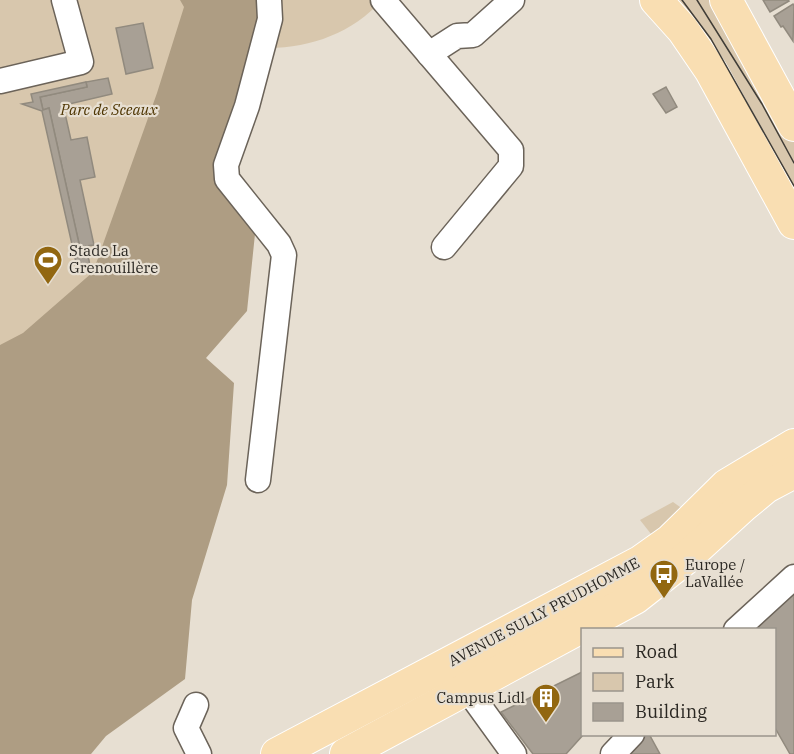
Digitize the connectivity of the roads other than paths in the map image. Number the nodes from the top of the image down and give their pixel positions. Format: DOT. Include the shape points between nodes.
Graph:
graph roads {
  1 [pos="64,0"];
  2 [pos="383,0"];
  3 [pos="512,0"];
  4 [pos="656,0"];
  5 [pos="726,0"];
  6 [pos="271,6"];
  7 [pos="429,54"];
  8 [pos="0,81"];
  9 [pos="794,126"];
  10 [pos="794,223"];
  11 [pos="444,247"];
  12 [pos="794,444"];
  13 [pos="794,472"];
  14 [pos="258,480"];
  15 [pos="794,577"];
  16 [pos="738,628"];
  17 [pos="466,689"];
  18 [pos="196,705"];
  19 [pos="631,736"];
  20 [pos="199,754"];
  21 [pos="277,754"];
  22 [pos="346,754"];
  23 [pos="514,754"];
  24 [pos="613,754"];
  1 -- 8 [label="street" via="81,62"];
  2 -- 7 [label="street"];
  3 -- 7 [label="street" via="473,35 457,36"];
  4 -- 10 [label="main road" via="711,71"];
  5 -- 9 [label="main road"];
  6 -- 14 [label="street" via="247,106 226,165 228,179 284,255"];
  7 -- 11 [label="street" via="511,150 512,166"];
  12 -- 21 [label="main road, AVENUE SULLY PRUDHOMME" via="727,485 671,540 640,561"];
  13 -- 17 [label="main road, AVENUE SULLY PRUDHOMME" via="743,506 635,598"];
  15 -- 16 [label="street"];
  17 -- 22 [label="main road, AVENUE SULLY PRUDHOMME"];
  17 -- 23 [label="street"];
  18 -- 20 [label="street" via="186,728"];
  19 -- 24 [label="street"];
}
